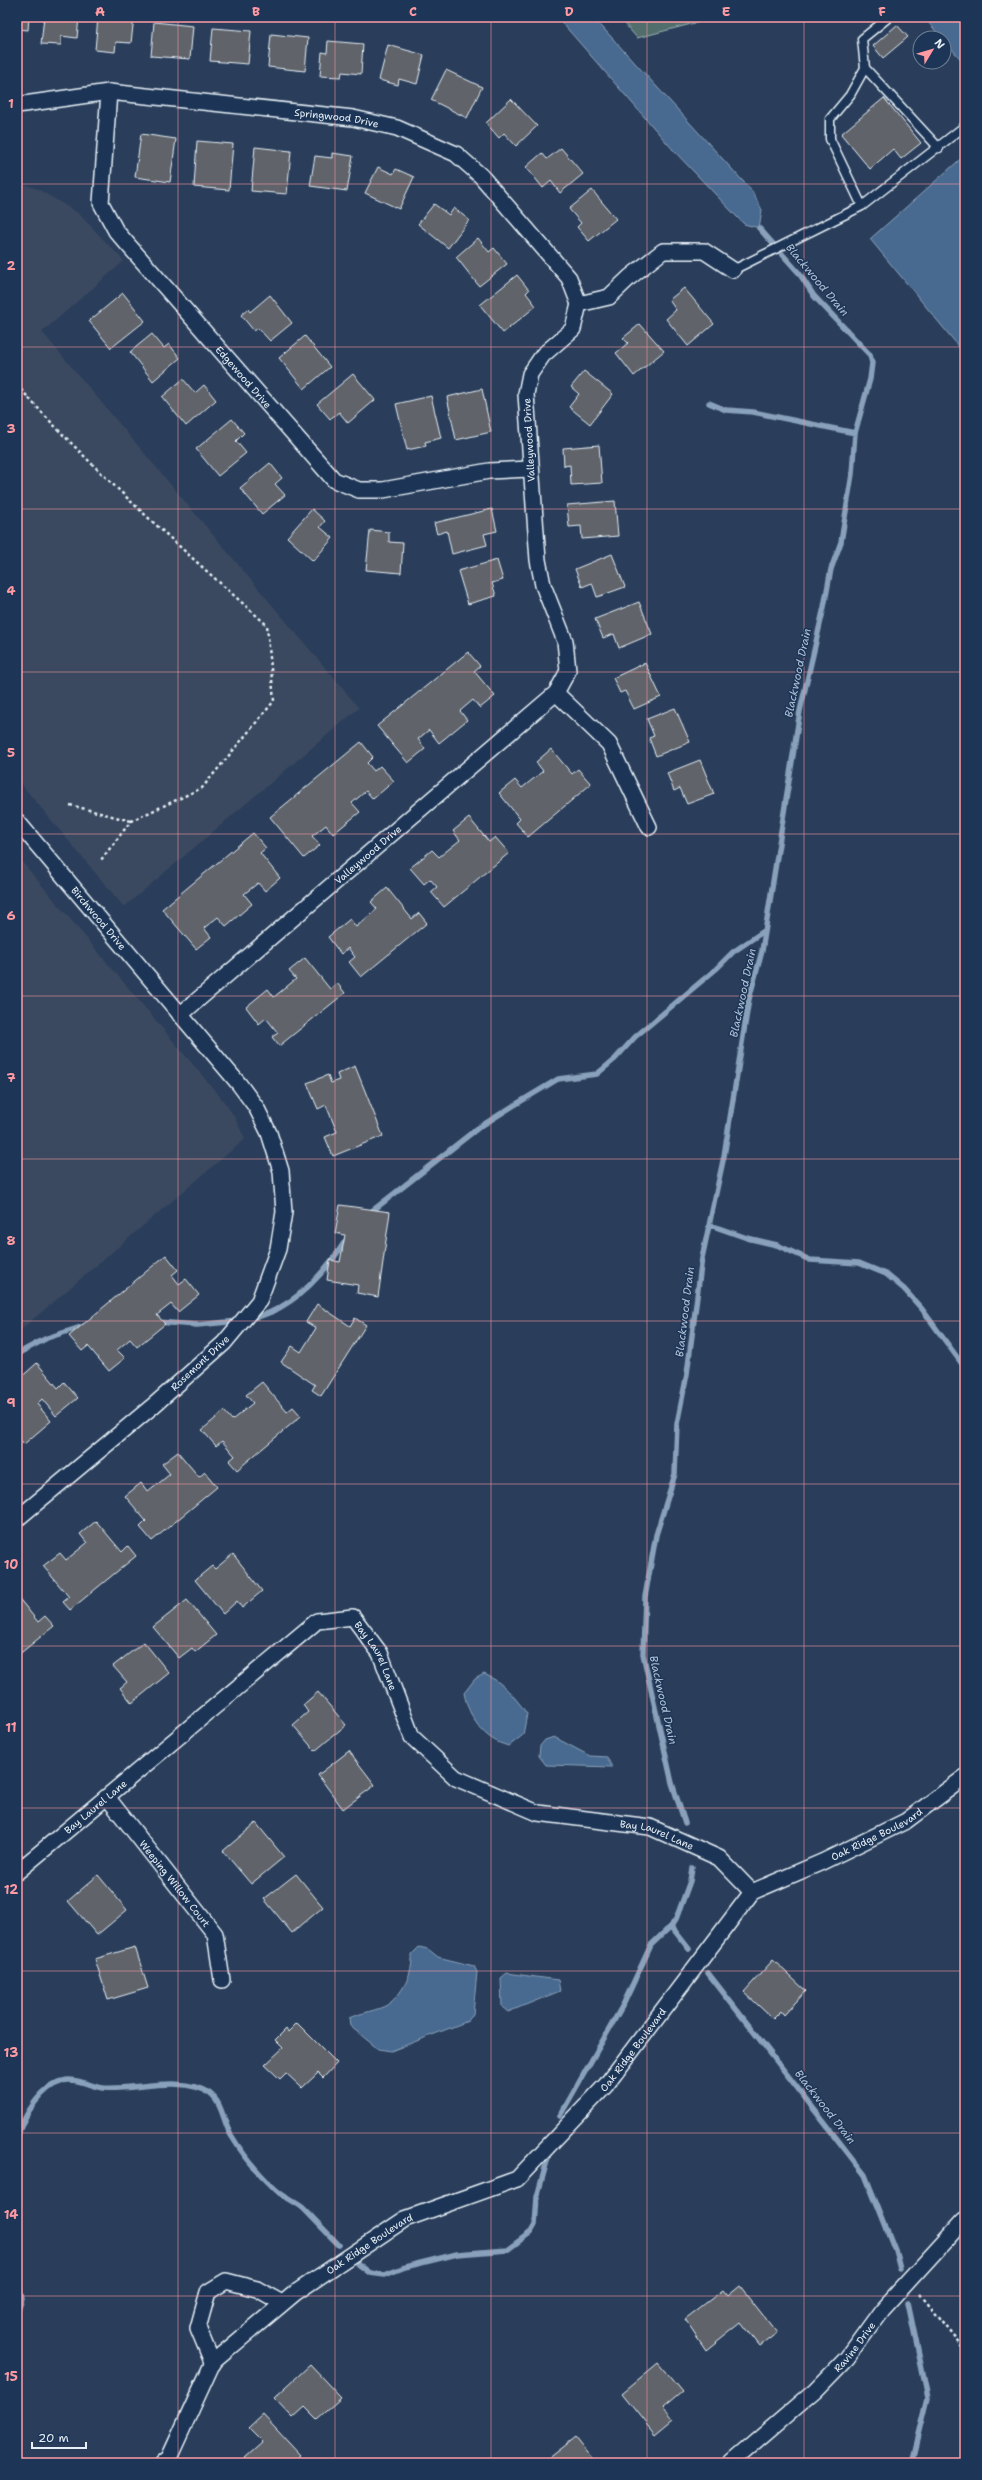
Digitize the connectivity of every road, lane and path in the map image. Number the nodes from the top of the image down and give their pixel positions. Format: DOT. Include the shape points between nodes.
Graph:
graph roads {
  1 [pos="889,17"];
  2 [pos="865,68"];
  3 [pos="109,92"];
  4 [pos="17,105"];
  5 [pos="965,126"];
  6 [pos="939,148"];
  7 [pos="862,206"];
  8 [pos="733,270"];
  9 [pos="579,304"];
  10 [pos="17,385"];
  11 [pos="530,469"];
  12 [pos="556,693"];
  13 [pos="70,805"];
  14 [pos="17,821"];
  15 [pos="131,821"];
  16 [pos="649,827"];
  17 [pos="101,860"];
  18 [pos="180,1015"];
  19 [pos="17,1519"];
  20 [pos="965,1777"];
  21 [pos="107,1797"];
  22 [pos="17,1872"];
  23 [pos="752,1892"];
  24 [pos="222,1980"];
  25 [pos="965,2219"];
  26 [pos="908,2281"];
  27 [pos="282,2303"];
  28 [pos="965,2351"];
  29 [pos="212,2364"];
  30 [pos="163,2463"];
  31 [pos="731,2463"];
  1 -- 2 [label="lane" via="862,39"];
  2 -- 6 [label="lane"];
  2 -- 7 [label="lane" via="850,95 830,119 830,139"];
  3 -- 4 [label="street, Springwood Drive"];
  3 -- 9 [label="street, Springwood Drive" via="353,118 397,128 456,154 480,176 569,278"];
  3 -- 11 [label="street, Edgewood Drive" via="101,202 116,232 334,480 359,490 383,490 489,471"];
  5 -- 6 [label="lane"];
  6 -- 7 [label="lane"];
  7 -- 8 [label="lane"];
  8 -- 9 [label="street" via="704,251 663,251 609,297"];
  9 -- 11 [label="street, Valleywood Drive" via="573,329 543,355 530,374 526,394"];
  10 -- 15 [label="path" via="39,410 158,527 267,625 274,701 202,788"];
  11 -- 12 [label="street, Valleywood Drive" via="538,560 543,585 565,641 568,671"];
  12 -- 16 [label="street" via="609,744"];
  12 -- 18 [label="street, Valleywood Drive"];
  13 -- 15 [label="path"];
  14 -- 18 [label="street, Birchwood Drive"];
  15 -- 17 [label="path"];
  18 -- 19 [label="street, Rosemont Drive" via="239,1084 256,1107 269,1133 281,1171 284,1212 278,1249 259,1300 224,1343"];
  20 -- 23 [label="street, Oak Ridge Boulevard" via="906,1821 822,1862"];
  21 -- 22 [label="street, Bay Laurel Lane"];
  21 -- 23 [label="street, Bay Laurel Lane" via="317,1621 353,1617 380,1653 412,1737 456,1778 538,1813 650,1827 719,1858"];
  21 -- 24 [label="street, Weeping Willow Court" via="215,1934"];
  23 -- 27 [label="street, Oak Ridge Boulevard" via="606,2085 517,2179 405,2218"];
  25 -- 26 [label="street, Ravine Drive"];
  26 -- 28 [label="path"];
  26 -- 31 [label="street, Ravine Drive" via="882,2310 847,2358 815,2390"];
  27 -- 29 [label="street, Oak Ridge Boulevard"];
  27 -- 29 [label="street" via="257,2290 226,2281 208,2292 198,2328"];
  29 -- 30 [label="street, Oak Ridge Boulevard" via="169,2458"];
}
